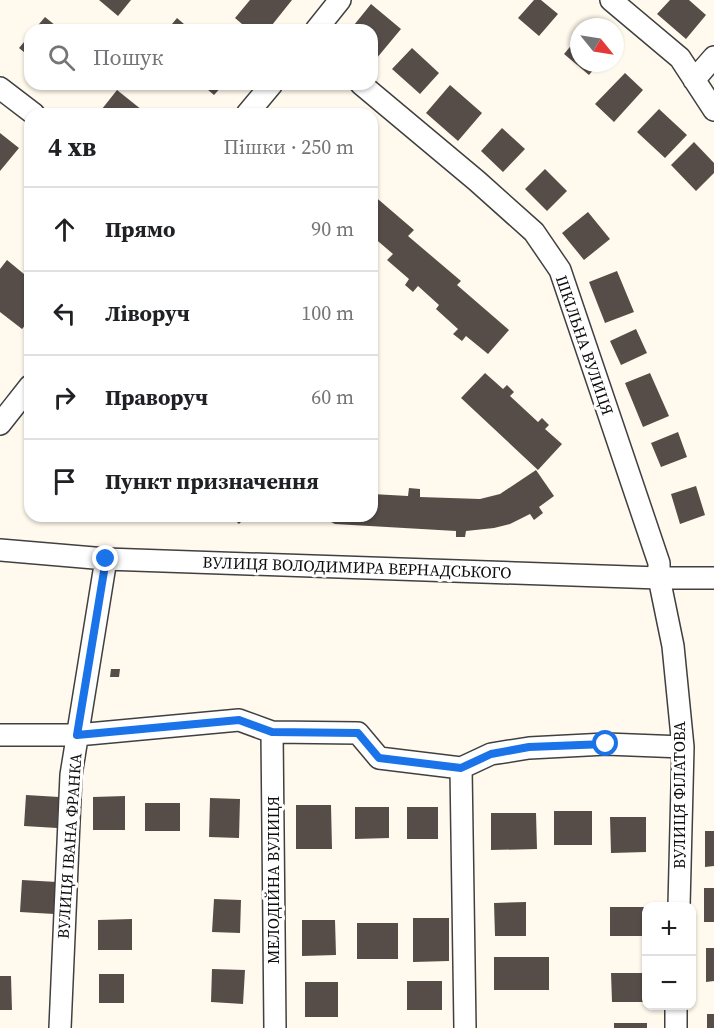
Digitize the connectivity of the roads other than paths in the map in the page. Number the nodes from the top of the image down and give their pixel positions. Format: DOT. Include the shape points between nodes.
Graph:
graph roads {
  1 [pos="340,0"];
  2 [pos="611,0"];
  3 [pos="321,24"];
  4 [pos="714,57"];
  5 [pos="694,80"];
  6 [pos="0,88"];
  7 [pos="267,90"];
  8 [pos="368,90"];
  9 [pos="26,108"];
  10 [pos="253,108"];
  11 [pos="714,110"];
  12 [pos="24,394"];
  13 [pos="0,424"];
  14 [pos="0,550"];
  15 [pos="106,559"];
  16 [pos="659,578"];
  17 [pos="714,578"];
  18 [pos="272,732"];
  19 [pos="0,735"];
  20 [pos="77,735"];
  21 [pos="682,747"];
  22 [pos="461,768"];
  23 [pos="679,902"];
  24 [pos="676,1010"];
  25 [pos="60,1028"];
  26 [pos="274,1028"];
  27 [pos="465,1028"];
  28 [pos="676,1028"];
  1 -- 3 [label="street"];
  2 -- 5 [label="street" via="680,58"];
  4 -- 5 [label="street"];
  5 -- 11 [label="street"];
  6 -- 9 [label="street"];
  7 -- 10 [label="street"];
  8 -- 16 [label="street, ШКІЛЬНА ВУЛИЦЯ" via="534,232 560,270 659,563"];
  12 -- 13 [label="street"];
  14 -- 15 [label="street, ВУЛИЦЯ ВОЛОДИМИРА ВЕРНАДСЬКОГО"];
  15 -- 16 [label="street, ВУЛИЦЯ ВОЛОДИМИРА ВЕРНАДСЬКОГО"];
  15 -- 20 [label="street, ВУЛИЦЯ ІВАНА ФРАНКА"];
  16 -- 17 [label="street, ВУЛИЦЯ ВОЛОДИМИРА ВЕРНАДСЬКОГО"];
  16 -- 21 [label="street, ВУЛИЦЯ ФІЛАТОВА" via="673,646"];
  18 -- 20 [label="street" via="239,720"];
  18 -- 22 [label="street" via="358,733 379,758"];
  18 -- 26 [label="street, МЕЛОДІЙНА ВУЛИЦЯ"];
  19 -- 20 [label="street"];
  20 -- 25 [label="street, ВУЛИЦЯ ІВАНА ФРАНКА" via="71,775"];
  21 -- 22 [label="street" via="529,747 491,754"];
  21 -- 23 [label="street, ВУЛИЦЯ ФІЛАТОВА"];
  22 -- 27 [label="street"];
  24 -- 28 [label="street"];
}
